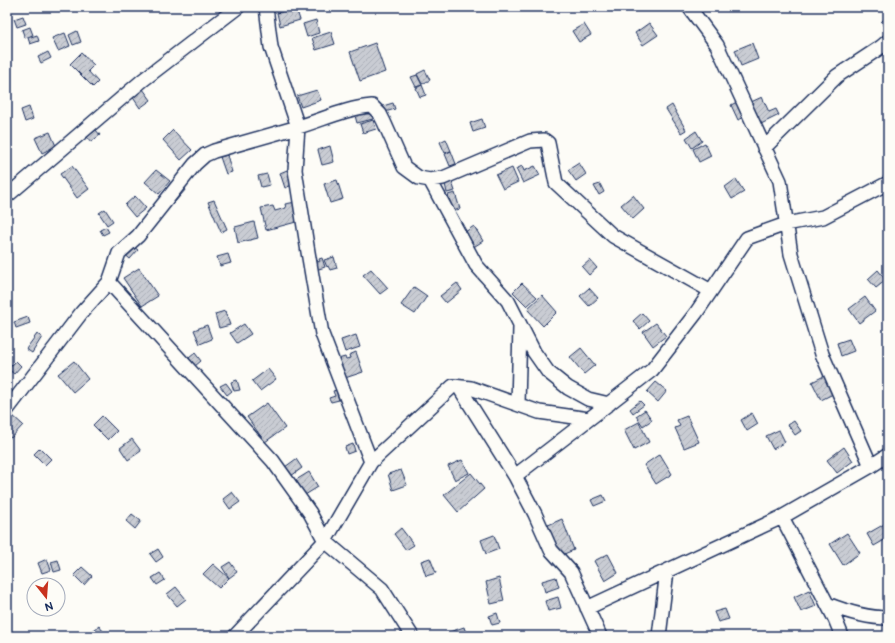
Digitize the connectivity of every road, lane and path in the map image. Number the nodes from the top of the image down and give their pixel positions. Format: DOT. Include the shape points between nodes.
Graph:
graph roads {
  1 [pos="238,7"];
  2 [pos="266,7"];
  3 [pos="689,7"];
  4 [pos="888,41"];
  5 [pos="298,127"];
  6 [pos="764,148"];
  7 [pos="430,180"];
  8 [pos="888,183"];
  9 [pos="7,196"];
  10 [pos="786,224"];
  11 [pos="109,282"];
  12 [pos="711,291"];
  13 [pos="520,323"];
  14 [pos="459,387"];
  15 [pos="518,404"];
  16 [pos="609,404"];
  17 [pos="7,410"];
  18 [pos="589,419"];
  19 [pos="888,454"];
  20 [pos="371,462"];
  21 [pos="871,466"];
  22 [pos="515,476"];
  23 [pos="782,517"];
  24 [pos="325,541"];
  25 [pos="667,571"];
  26 [pos="827,604"];
  27 [pos="587,608"];
  28 [pos="888,618"];
  29 [pos="235,636"];
  30 [pos="412,636"];
  31 [pos="600,636"];
  32 [pos="659,636"];
  33 [pos="842,636"];
  1 -- 9 [label="street" via="143,80"];
  2 -- 5 [label="street" via="271,47"];
  3 -- 6 [label="street" via="717,45"];
  4 -- 6 [label="street" via="837,76"];
  5 -- 7 [label="street" via="349,110 372,106 380,114 404,167 419,178"];
  5 -- 11 [label="street" via="205,155 138,236 119,253"];
  5 -- 20 [label="street" via="295,170 322,334"];
  6 -- 10 [label="street" via="780,181"];
  7 -- 12 [label="street" via="443,178 530,140 544,140 548,143 556,183 613,236"];
  7 -- 13 [label="street" via="476,265 508,300"];
  8 -- 10 [label="street" via="823,217"];
  10 -- 12 [label="street" via="747,238"];
  10 -- 21 [label="street" via="791,254 822,354"];
  11 -- 17 [label="street" via="82,312"];
  11 -- 24 [label="street" via="273,461 310,513"];
  12 -- 16 [label="street" via="652,370"];
  13 -- 15 [label="street"];
  13 -- 16 [label="street" via="534,352 548,372 568,388 588,399"];
  14 -- 15 [label="street" via="471,388"];
  14 -- 20 [label="street" via="453,386"];
  14 -- 22 [label="street"];
  15 -- 18 [label="street" via="539,412"];
  16 -- 18 [label="street"];
  18 -- 22 [label="street"];
  19 -- 21 [label="street"];
  20 -- 24 [label="street"];
  21 -- 23 [label="street"];
  22 -- 27 [label="street" via="536,514 551,550 571,572"];
  23 -- 25 [label="street"];
  23 -- 26 [label="street"];
  24 -- 29 [label="street"];
  24 -- 30 [label="street" via="382,589"];
  25 -- 27 [label="street"];
  25 -- 32 [label="street"];
  26 -- 28 [label="street" via="850,613"];
  26 -- 33 [label="street"];
  27 -- 31 [label="street"];
}
